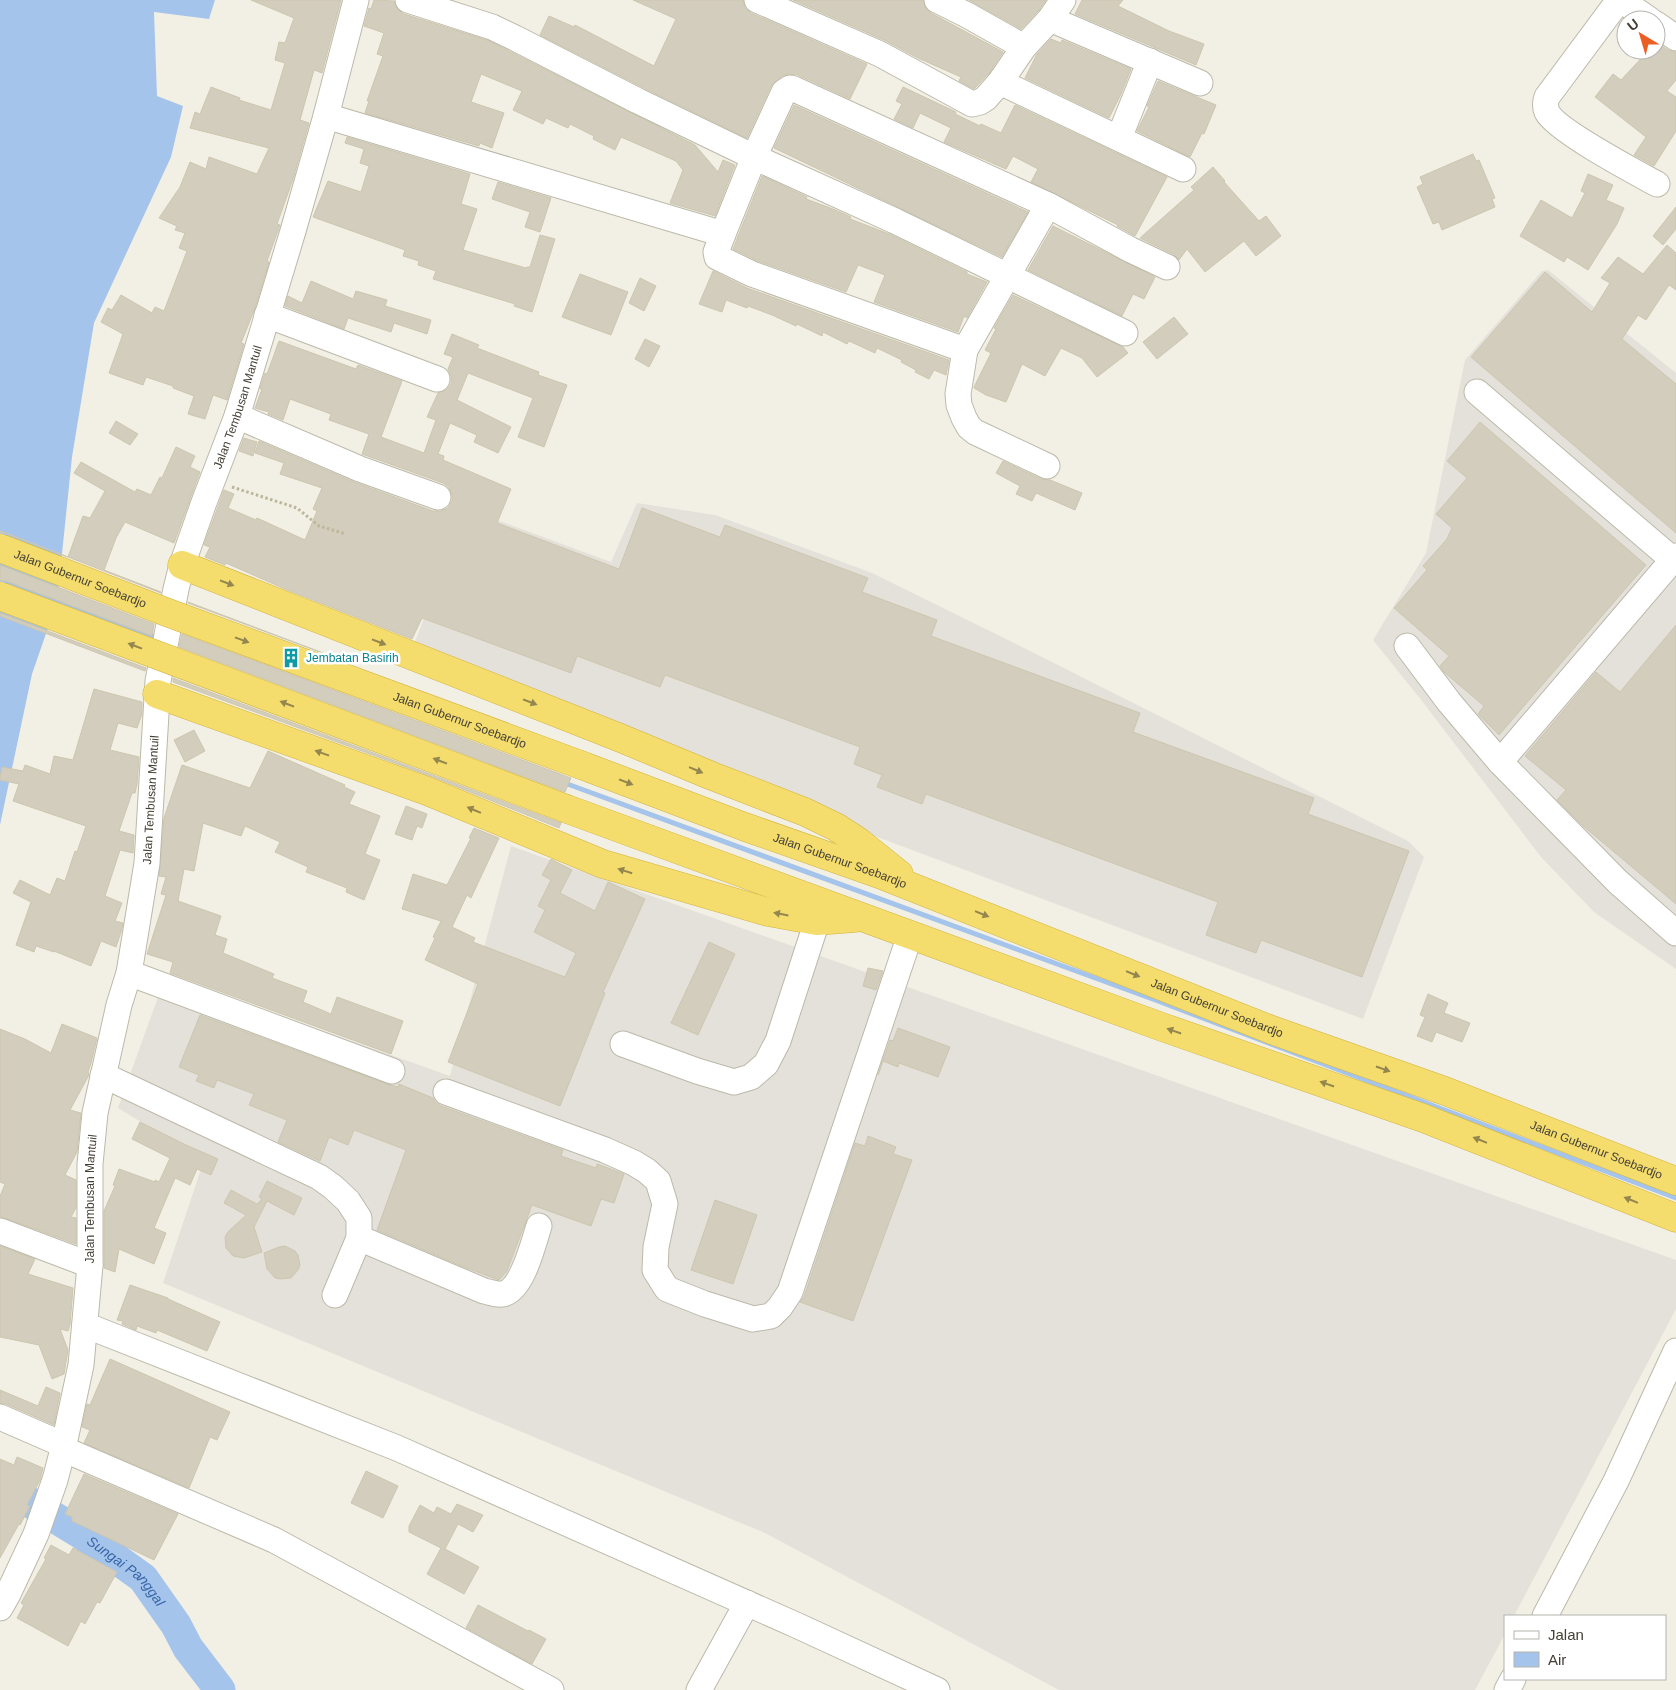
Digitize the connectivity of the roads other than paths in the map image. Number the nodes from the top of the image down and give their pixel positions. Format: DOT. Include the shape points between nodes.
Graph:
graph roads {
  1 [pos="356,0"];
  2 [pos="408,0"];
  3 [pos="757,0"];
  4 [pos="937,0"];
  5 [pos="1620,0"];
  6 [pos="1057,10"];
  7 [pos="1635,10"];
  8 [pos="1024,47"];
  9 [pos="1150,62"];
  10 [pos="1000,82"];
  11 [pos="1200,83"];
  12 [pos="326,116"];
  13 [pos="1119,138"];
  14 [pos="754,157"];
  15 [pos="1183,169"];
  16 [pos="1657,184"];
  17 [pos="1048,205"];
  18 [pos="723,234"];
  19 [pos="1168,267"];
  20 [pos="1009,276"];
  21 [pos="268,315"];
  22 [pos="1125,333"];
  23 [pos="965,350"];
  24 [pos="437,379"];
  25 [pos="1477,392"];
  26 [pos="236,416"];
  27 [pos="1047,466"];
  28 [pos="438,497"];
  29 [pos="0,548"];
  30 [pos="1674,558"];
  31 [pos="182,565"];
  32 [pos="0,596"];
  33 [pos="1407,646"];
  34 [pos="158,694"];
  35 [pos="667,758"];
  36 [pos="1500,762"];
  37 [pos="653,792"];
  38 [pos="919,890"];
  39 [pos="864,918"];
  40 [pos="816,921"];
  41 [pos="1676,933"];
  42 [pos="910,935"];
  43 [pos="129,973"];
  44 [pos="623,1044"];
  45 [pos="392,1071"];
  46 [pos="103,1075"];
  47 [pos="446,1092"];
  48 [pos="1676,1180"];
  49 [pos="1676,1218"];
  50 [pos="539,1226"];
  51 [pos="0,1231"];
  52 [pos="359,1238"];
  53 [pos="90,1265"];
  54 [pos="335,1294"];
  55 [pos="85,1325"];
  56 [pos="1676,1351"];
  57 [pos="0,1417"];
  58 [pos="63,1447"];
  59 [pos="747,1603"];
  60 [pos="0,1608"];
  61 [pos="1546,1615"];
  62 [pos="551,1690"];
  63 [pos="699,1690"];
  64 [pos="937,1690"];
  1 -- 12 [label="street, Jalan Tembusan Mantuil"];
  2 -- 14 [label="street" via="515,38"];
  3 -- 10 [label="street" via="880,54 972,104 986,98"];
  4 -- 8 [label="street"];
  5 -- 7 [label="street"];
  5 -- 16 [label="street" via="1547,97 1546,110 1574,135"];
  6 -- 8 [label="street"];
  6 -- 9 [label="street"];
  8 -- 10 [label="street"];
  9 -- 11 [label="street"];
  9 -- 13 [label="street"];
  10 -- 13 [label="street"];
  12 -- 18 [label="street"];
  12 -- 21 [label="street, Jalan Tembusan Mantuil"];
  13 -- 15 [label="street"];
  14 -- 17 [label="street" via="784,92 790,88"];
  14 -- 18 [label="street"];
  14 -- 20 [label="street"];
  17 -- 19 [label="street"];
  17 -- 20 [label="street"];
  18 -- 23 [label="street" via="717,257 752,274"];
  20 -- 22 [label="street"];
  20 -- 23 [label="street"];
  21 -- 24 [label="street"];
  21 -- 26 [label="street, Jalan Tembusan Mantuil"];
  23 -- 27 [label="street" via="958,394 959,405 969,427"];
  25 -- 30 [label="street"];
  26 -- 28 [label="street" via="360,469"];
  26 -- 31 [label="street, Jalan Tembusan Mantuil"];
  29 -- 37 [label="highway, Jalan Gubernur Soebardjo, one-way, bridge"];
  30 -- 36 [label="street"];
  31 -- 34 [label="street, Jalan Tembusan Mantuil"];
  31 -- 35 [label="highway, one-way"];
  39 -- 32 [label="highway, one-way, bridge"];
  33 -- 36 [label="street"];
  40 -- 34 [label="highway, one-way" via="768,912 603,864 427,791"];
  34 -- 43 [label="street, Jalan Tembusan Mantuil" via="147,863"];
  35 -- 37 [label="highway"];
  35 -- 38 [label="highway, one-way" via="805,812 836,828 859,842"];
  36 -- 41 [label="street" via="1618,882"];
  37 -- 38 [label="highway, Jalan Gubernur Soebardjo"];
  38 -- 48 [label="highway, Jalan Gubernur Soebardjo, one-way" via="1272,1030 1445,1091"];
  39 -- 40 [label="highway"];
  39 -- 42 [label="highway"];
  40 -- 44 [label="street" via="778,1042 766,1064 751,1077 734,1082"];
  42 -- 47 [label="street" via="790,1292 771,1316 754,1319 667,1289 655,1270 665,1204 658,1182 648,1171 605,1150"];
  49 -- 42 [label="highway, one-way" via="1423,1118"];
  43 -- 45 [label="street"];
  43 -- 46 [label="street, Jalan Tembusan Mantuil"];
  46 -- 52 [label="street" via="334,1186 359,1218"];
  46 -- 53 [label="street, Jalan Tembusan Mantuil" via="95,1112 90,1164"];
  50 -- 52 [label="street" via="523,1274 514,1287 496,1294"];
  51 -- 53 [label="street"];
  52 -- 54 [label="street"];
  53 -- 55 [label="street, Jalan Tembusan Mantuil"];
  55 -- 58 [label="street, Jalan Tembusan Mantuil" via="81,1365"];
  55 -- 59 [label="street" via="397,1448"];
  56 -- 61 [label="street" via="1616,1480"];
  57 -- 58 [label="street"];
  58 -- 60 [label="street, Jalan Tembusan Mantuil" via="36,1534"];
  58 -- 62 [label="street" via="274,1540"];
  59 -- 63 [label="street"];
  59 -- 64 [label="street"];
}
